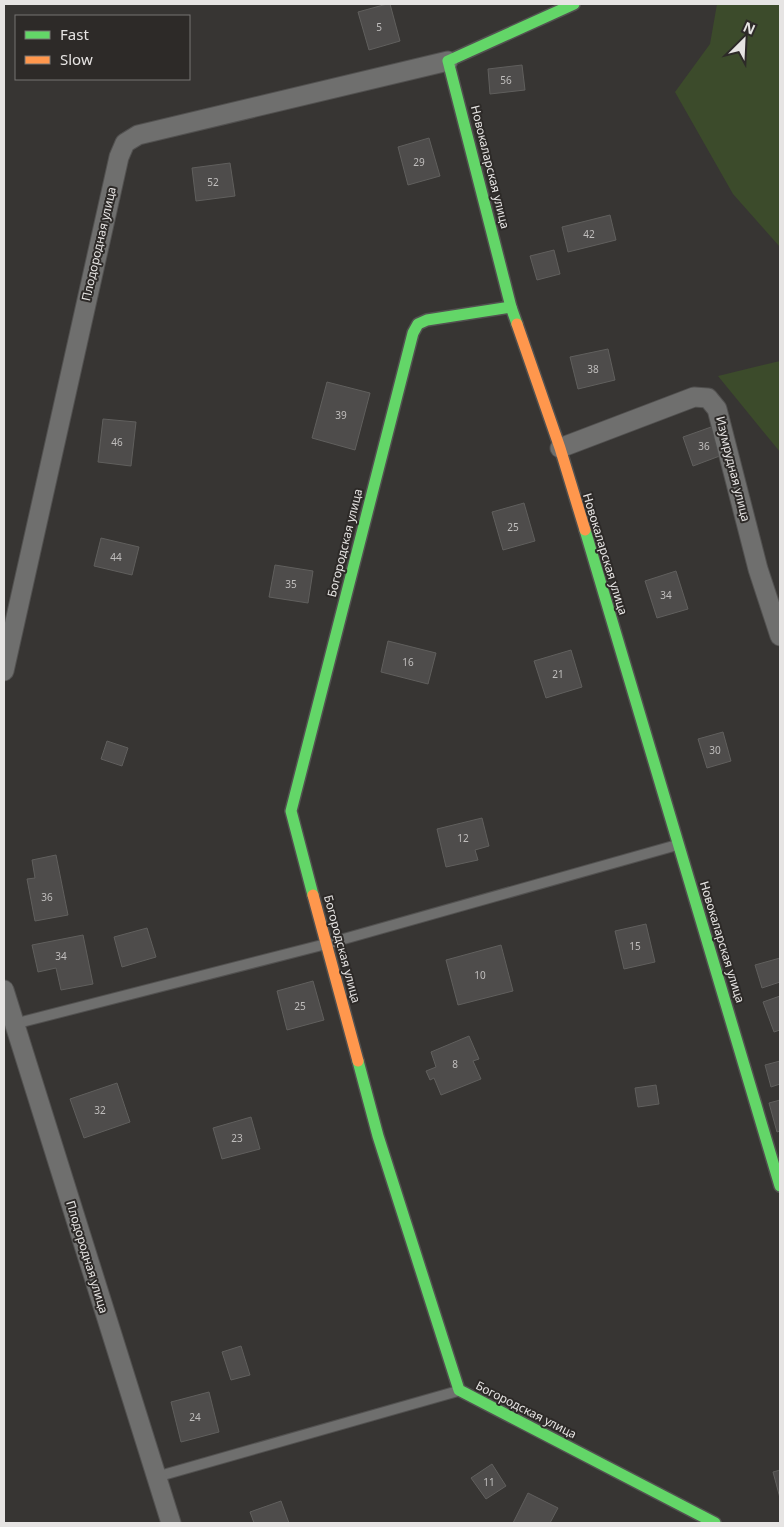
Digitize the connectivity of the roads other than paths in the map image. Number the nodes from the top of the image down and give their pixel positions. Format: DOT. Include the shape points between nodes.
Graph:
graph roads {
  1 [pos="574,4"];
  2 [pos="448,61"];
  3 [pos="511,307"];
  4 [pos="560,448"];
  5 [pos="780,636"];
  6 [pos="4,671"];
  7 [pos="678,844"];
  8 [pos="326,944"];
  9 [pos="4,990"];
  10 [pos="14,1024"];
  11 [pos="780,1186"];
  12 [pos="459,1390"];
  13 [pos="156,1477"];
  14 [pos="171,1523"];
  15 [pos="715,1523"];
  1 -- 2 [label="street"];
  2 -- 3 [label="street, Новокаларская улица"];
  2 -- 6 [label="street, Плодородная улица" via="138,135 125,143 119,157"];
  3 -- 4 [label="street, Новокаларская улица"];
  3 -- 8 [label="street, Богородская улица" via="427,320 418,324 413,333 291,811"];
  4 -- 5 [label="street, Изумрудная улица" via="694,397 708,398 717,409 758,569"];
  4 -- 7 [label="street, Новокаларская улица"];
  7 -- 8 [label="lane"];
  7 -- 11 [label="street, Новокаларская улица"];
  8 -- 10 [label="lane"];
  8 -- 12 [label="street, Богородская улица" via="378,1136"];
  9 -- 10 [label="street, Плодородная улица"];
  10 -- 13 [label="street, Плодородная улица"];
  12 -- 13 [label="lane"];
  12 -- 15 [label="street, Богородская улица"];
  13 -- 14 [label="street, Плодородная улица"];
}
